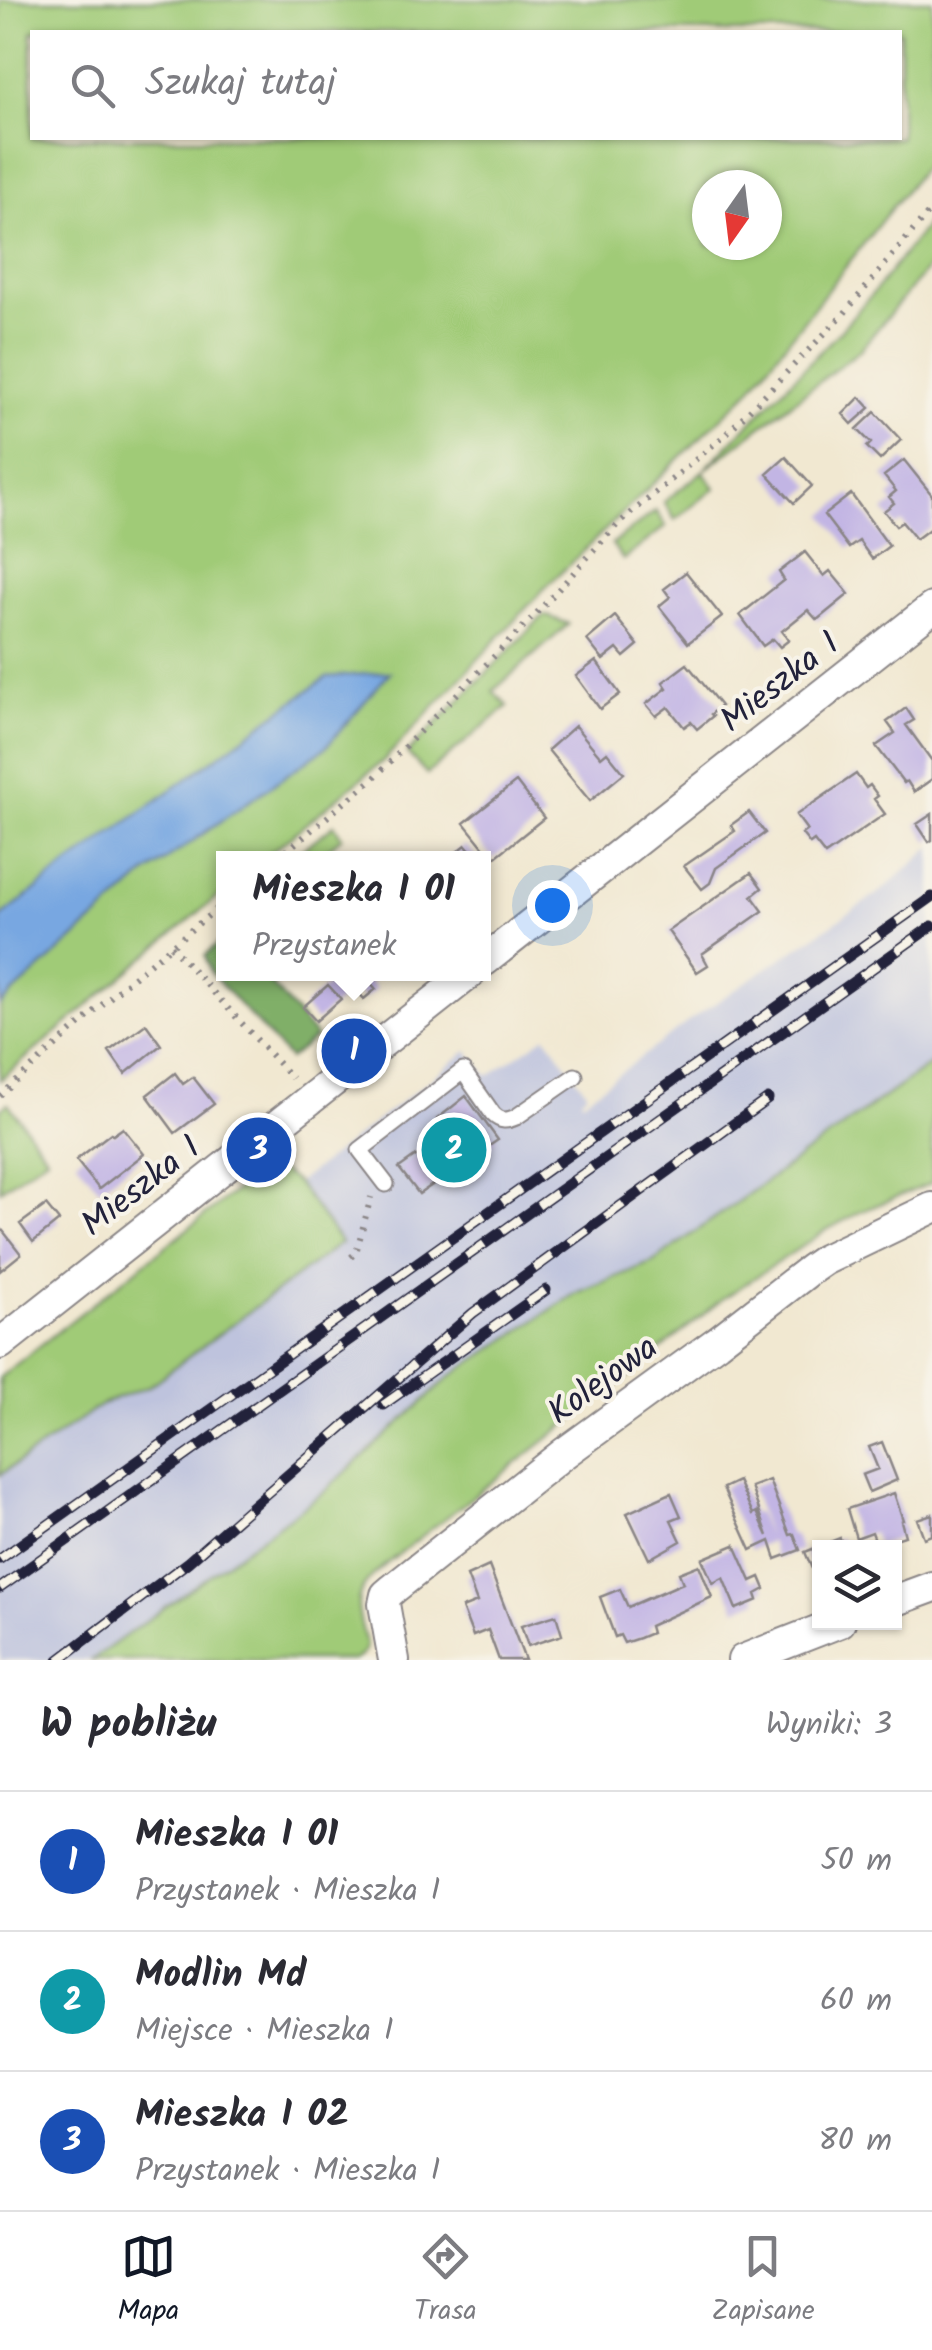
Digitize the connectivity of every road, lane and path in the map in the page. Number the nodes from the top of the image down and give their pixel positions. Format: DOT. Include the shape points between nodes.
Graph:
graph roads {
  1 [pos="932,208"];
  2 [pos="932,608"];
  3 [pos="286,851"];
  4 [pos="216,909"];
  5 [pos="171,946"];
  6 [pos="491,955"];
  7 [pos="459,981"];
  8 [pos="575,1076"];
  9 [pos="0,1096"];
  10 [pos="311,1098"];
  11 [pos="386,1184"];
  12 [pos="932,1208"];
  13 [pos="351,1258"];
  14 [pos="0,1344"];
  15 [pos="932,1587"];
  16 [pos="902,1598"];
  17 [pos="819,1630"];
  18 [pos="394,1660"];
  19 [pos="742,1660"];
  1 -- 3 [label="path" via="844,314 724,436 618,524 374,778"];
  2 -- 6 [label="street, Mieszka I"];
  4 -- 5 [label="path"];
  5 -- 9 [label="path"];
  5 -- 10 [label="path"];
  7 -- 10 [label="street, Mieszka I"];
  8 -- 11 [label="lane" via="507,1121 493,1114 463,1071 360,1150"];
  10 -- 14 [label="street, Mieszka I"];
  11 -- 13 [label="path" via="372,1195"];
  12 -- 18 [label="street, Kolejowa" via="811,1268 393,1589 384,1604"];
  15 -- 16 [label="street"];
  17 -- 19 [label="street"];
}
